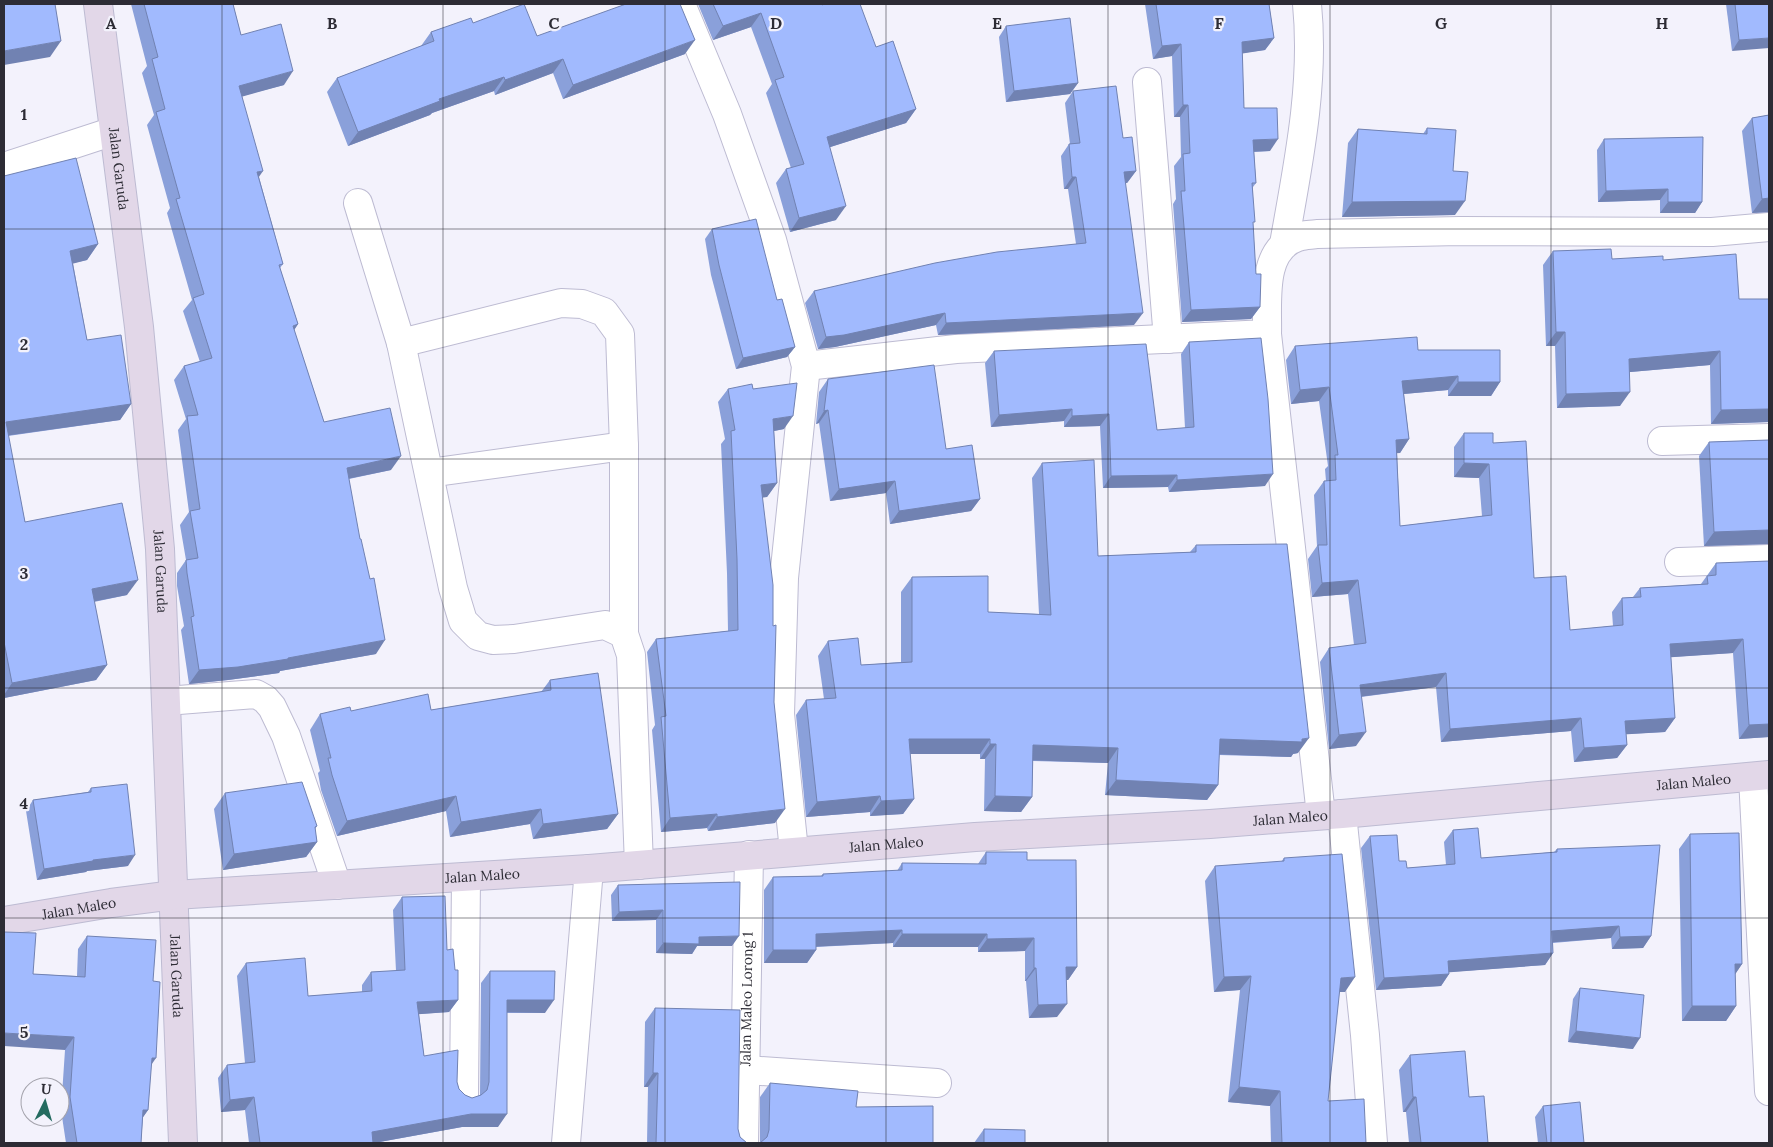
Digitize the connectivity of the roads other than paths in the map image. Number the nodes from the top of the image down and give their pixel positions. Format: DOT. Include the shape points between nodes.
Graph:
graph roads {
  1 [pos="98,4"];
  2 [pos="682,4"];
  3 [pos="1307,4"];
  4 [pos="1147,82"];
  5 [pos="114,131"];
  6 [pos="4,168"];
  7 [pos="358,203"];
  8 [pos="1769,226"];
  9 [pos="1284,244"];
  10 [pos="1267,334"];
  11 [pos="1168,339"];
  12 [pos="402,343"];
  13 [pos="806,366"];
  14 [pos="1769,438"];
  15 [pos="1662,441"];
  16 [pos="624,446"];
  17 [pos="429,473"];
  18 [pos="1769,559"];
  19 [pos="1679,562"];
  20 [pos="624,634"];
  21 [pos="166,701"];
  22 [pos="1761,776"];
  23 [pos="1331,815"];
  24 [pos="794,852"];
  25 [pos="749,855"];
  26 [pos="639,865"];
  27 [pos="589,869"];
  28 [pos="466,876"];
  29 [pos="337,885"];
  30 [pos="174,895"];
  31 [pos="4,921"];
  32 [pos="746,1070"];
  33 [pos="938,1083"];
  34 [pos="1769,1091"];
  35 [pos="464,1095"];
  36 [pos="183,1143"];
  37 [pos="566,1143"];
  38 [pos="744,1143"];
  39 [pos="1373,1143"];
  1 -- 5 [label="street, Jalan Garuda"];
  2 -- 13 [label="street" via="727,114 772,240"];
  3 -- 9 [label="street" via="1307,93"];
  4 -- 11 [label="street"];
  5 -- 6 [label="street"];
  5 -- 21 [label="street, Jalan Garuda" via="139,326 159,539"];
  7 -- 12 [label="street"];
  8 -- 9 [label="street" via="1712,232 1317,234 1298,237"];
  9 -- 10 [label="street" via="1269,272"];
  10 -- 11 [label="street"];
  10 -- 23 [label="street"];
  11 -- 13 [label="street" via="956,349"];
  12 -- 16 [label="street" via="561,303 582,304 604,312 620,334"];
  12 -- 17 [label="street"];
  13 -- 24 [label="street" via="784,578 780,714"];
  14 -- 15 [label="street"];
  16 -- 17 [label="street"];
  16 -- 20 [label="street"];
  17 -- 20 [label="street" via="453,588 463,621 478,636 493,640 514,639 605,625"];
  18 -- 19 [label="street"];
  20 -- 26 [label="street" via="630,655"];
  21 -- 29 [label="street" via="256,694 265,699 286,736"];
  21 -- 30 [label="street, Jalan Garuda"];
  22 -- 23 [label="street, Jalan Maleo"];
  22 -- 34 [label="street"];
  23 -- 24 [label="street, Jalan Maleo"];
  23 -- 39 [label="street" via="1365,1035"];
  24 -- 25 [label="street, Jalan Maleo"];
  25 -- 26 [label="street, Jalan Maleo"];
  25 -- 32 [label="street, Jalan Maleo Lorong 1"];
  26 -- 27 [label="street, Jalan Maleo"];
  27 -- 28 [label="street, Jalan Maleo"];
  27 -- 37 [label="street"];
  28 -- 29 [label="street, Jalan Maleo"];
  28 -- 35 [label="street"];
  29 -- 30 [label="street, Jalan Maleo"];
  30 -- 31 [label="street, Jalan Maleo"];
  30 -- 36 [label="street, Jalan Garuda"];
  32 -- 33 [label="street"];
  32 -- 38 [label="street, Jalan Maleo Lorong 1"];
}
